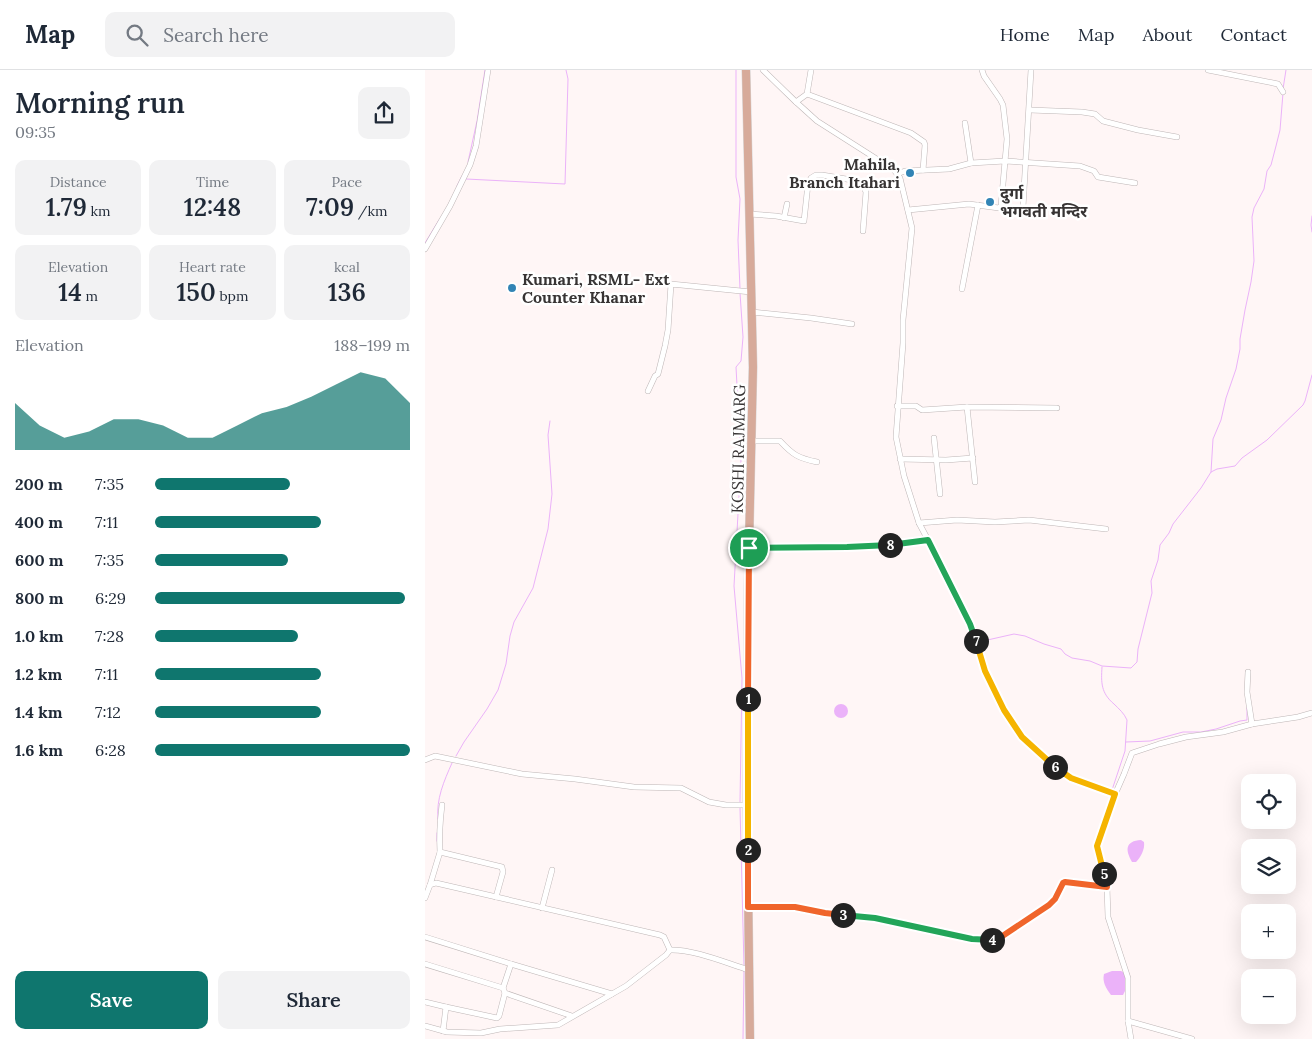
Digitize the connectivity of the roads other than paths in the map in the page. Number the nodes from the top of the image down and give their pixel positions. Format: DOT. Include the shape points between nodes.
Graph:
graph roads {
  1 [pos="487,70"];
  2 [pos="746,70"];
  3 [pos="763,70"];
  4 [pos="811,70"];
  5 [pos="982,70"];
  6 [pos="1031,70"];
  7 [pos="1208,70"];
  8 [pos="1283,92"];
  9 [pos="807,94"];
  10 [pos="796,102"];
  11 [pos="1029,110"];
  12 [pos="965,123"];
  13 [pos="1177,136"];
  14 [pos="1005,161"];
  15 [pos="1025,162"];
  16 [pos="971,163"];
  17 [pos="923,170"];
  18 [pos="897,174"];
  19 [pos="1135,183"];
  20 [pos="787,204"];
  21 [pos="978,205"];
  22 [pos="1023,207"];
  23 [pos="908,210"];
  24 [pos="749,214"];
  25 [pos="785,218"];
  26 [pos="863,231"];
  27 [pos="425,249"];
  28 [pos="962,289"];
  29 [pos="751,292"];
  30 [pos="752,312"];
  31 [pos="851,324"];
  32 [pos="648,391"];
  33 [pos="897,406"];
  34 [pos="967,407"];
  35 [pos="1057,408"];
  36 [pos="934,438"];
  37 [pos="752,442"];
  38 [pos="973,458"];
  39 [pos="900,459"];
  40 [pos="937,460"];
  41 [pos="817,462"];
  42 [pos="975,482"];
  43 [pos="940,494"];
  44 [pos="919,523"];
  45 [pos="1106,529"];
  46 [pos="928,540"];
  47 [pos="749,548"];
  48 [pos="1248,672"];
  49 [pos="1312,713"];
  50 [pos="1252,724"];
  51 [pos="425,760"];
  52 [pos="1115,794"];
  53 [pos="442,805"];
  54 [pos="745,805"];
  55 [pos="440,852"];
  56 [pos="552,870"];
  57 [pos="430,886"];
  58 [pos="1107,887"];
  59 [pos="496,897"];
  60 [pos="425,898"];
  61 [pos="748,907"];
  62 [pos="542,908"];
  63 [pos="425,937"];
  64 [pos="670,950"];
  65 [pos="425,964"];
  66 [pos="511,964"];
  67 [pos="749,970"];
  68 [pos="504,991"];
  69 [pos="612,994"];
  70 [pos="425,1002"];
  71 [pos="446,1007"];
  72 [pos="572,1016"];
  73 [pos="1128,1021"];
  74 [pos="425,1026"];
  75 [pos="443,1032"];
  76 [pos="749,1039"];
  77 [pos="1131,1039"];
  78 [pos="1192,1039"];
  1 -- 27 [label="street" via="470,166"];
  2 -- 24 [label="main road, KOSHI RAJMARG"];
  3 -- 10 [label="street"];
  4 -- 9 [label="street"];
  5 -- 14 [label="street" via="1003,105 1007,139"];
  6 -- 11 [label="street"];
  7 -- 8 [label="street" via="1278,84"];
  9 -- 10 [label="street"];
  9 -- 17 [label="street" via="922,139 925,145"];
  10 -- 18 [label="street"];
  11 -- 13 [label="street" via="1095,114 1103,121"];
  11 -- 15 [label="street"];
  12 -- 16 [label="street"];
  14 -- 15 [label="street"];
  14 -- 16 [label="street"];
  14 -- 21 [label="street" via="1001,206"];
  15 -- 19 [label="street" via="1080,166 1094,171 1099,177"];
  15 -- 22 [label="street"];
  16 -- 17 [label="street" via="949,170"];
  17 -- 18 [label="street"];
  18 -- 23 [label="street"];
  20 -- 25 [label="street"];
  21 -- 23 [label="street"];
  21 -- 28 [label="street"];
  23 -- 33 [label="street" via="912,228"];
  24 -- 25 [label="street"];
  24 -- 29 [label="main road, KOSHI RAJMARG"];
  25 -- 26 [label="street" via="804,221 808,184 811,178 822,175 858,181 863,185 866,192"];
  29 -- 30 [label="main road, KOSHI RAJMARG"];
  29 -- 32 [label="street" via="671,284 665,346 658,374"];
  30 -- 31 [label="street"];
  30 -- 37 [label="main road, KOSHI RAJMARG"];
  33 -- 34 [label="street" via="916,406 922,410"];
  33 -- 39 [label="street" via="896,437"];
  34 -- 35 [label="street"];
  34 -- 38 [label="street"];
  36 -- 40 [label="street"];
  37 -- 41 [label="street" via="780,441 801,459"];
  37 -- 47 [label="main road, KOSHI RAJMARG"];
  38 -- 40 [label="street"];
  38 -- 42 [label="street"];
  39 -- 40 [label="street"];
  39 -- 44 [label="street"];
  40 -- 43 [label="street"];
  44 -- 45 [label="street" via="1029,520"];
  44 -- 46 [label="street"];
  46 -- 47 [label="street" via="847,547"];
  46 -- 52 [label="street" via="970,624 985,671 1022,737 1071,778"];
  47 -- 54 [label="main road, KOSHI RAJMARG"];
  48 -- 50 [label="street" via="1247,692"];
  49 -- 50 [label="street"];
  50 -- 52 [label="street" via="1131,753"];
  51 -- 54 [label="street" via="435,756 522,774 634,787 681,788 709,802"];
  52 -- 58 [label="street" via="1097,846"];
  53 -- 55 [label="street"];
  54 -- 61 [label="main road, KOSHI RAJMARG"];
  55 -- 57 [label="street"];
  55 -- 59 [label="street" via="502,867"];
  56 -- 62 [label="street"];
  57 -- 59 [label="street" via="436,883"];
  57 -- 60 [label="street"];
  58 -- 61 [label="street" via="1065,882 1049,905 993,940 795,907"];
  58 -- 73 [label="street" via="1108,917 1128,978"];
  59 -- 62 [label="street"];
  61 -- 67 [label="main road, KOSHI RAJMARG"];
  62 -- 64 [label="street" via="660,935"];
  63 -- 66 [label="street"];
  64 -- 67 [label="street" via="690,952"];
  64 -- 69 [label="street"];
  65 -- 68 [label="street"];
  66 -- 68 [label="street"];
  66 -- 69 [label="street"];
  67 -- 76 [label="main road, KOSHI RAJMARG"];
  68 -- 71 [label="street" via="497,1018"];
  68 -- 72 [label="street"];
  69 -- 72 [label="street"];
  70 -- 71 [label="street"];
  71 -- 75 [label="street"];
  72 -- 75 [label="street" via="553,1026 481,1033"];
  73 -- 77 [label="street"];
  73 -- 78 [label="street"];
  74 -- 75 [label="street"];
}
